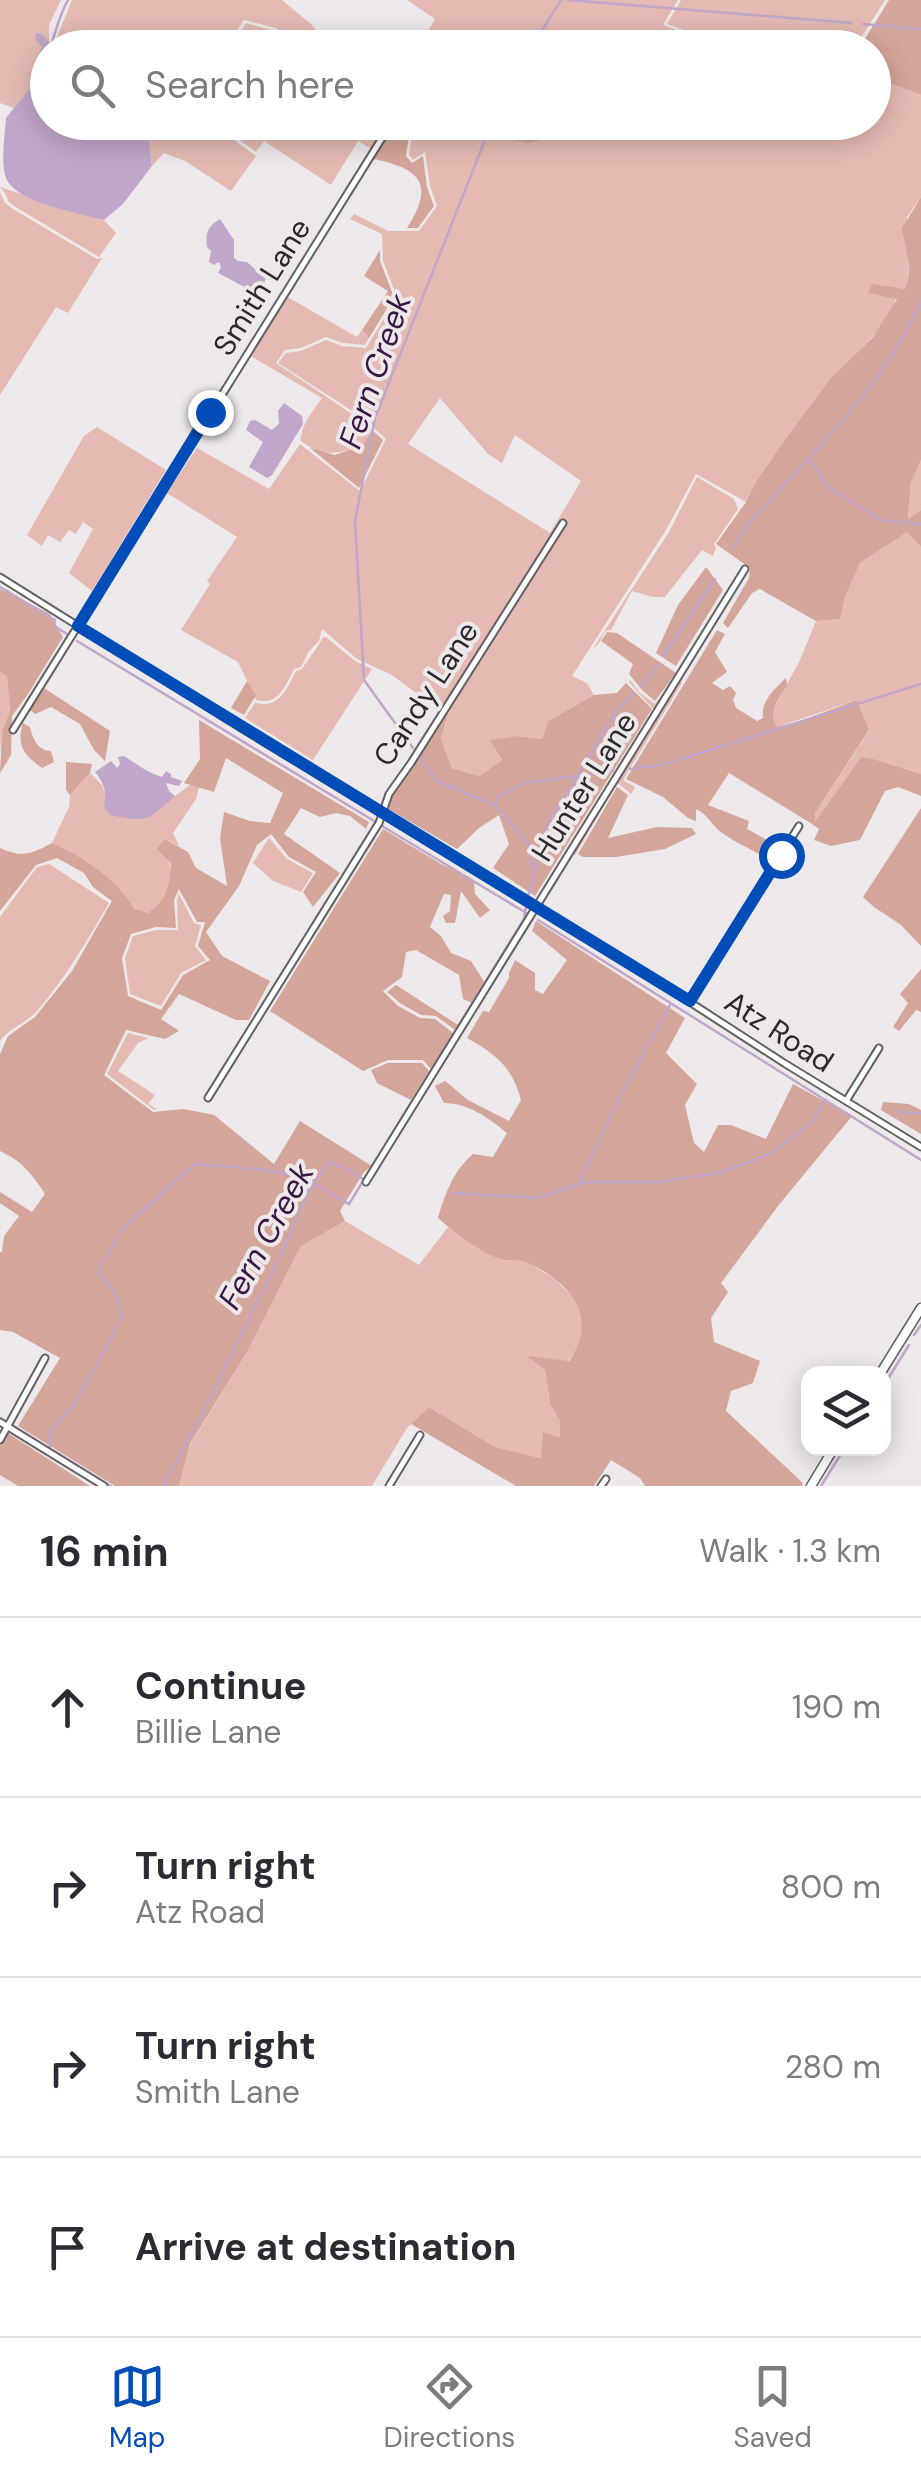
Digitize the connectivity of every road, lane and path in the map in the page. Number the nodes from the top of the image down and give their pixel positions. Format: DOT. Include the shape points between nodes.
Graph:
graph roads {
  1 [pos="381,140"];
  2 [pos="563,522"];
  3 [pos="745,570"];
  4 [pos="0,577"];
  5 [pos="78,626"];
  6 [pos="13,730"];
  7 [pos="383,814"];
  8 [pos="799,826"];
  9 [pos="536,907"];
  10 [pos="690,1001"];
  11 [pos="879,1048"];
  12 [pos="208,1098"];
  13 [pos="846,1101"];
  14 [pos="921,1147"];
  15 [pos="366,1182"];
  16 [pos="921,1308"];
  17 [pos="46,1358"];
  18 [pos="885,1366"];
  19 [pos="4,1424"];
  20 [pos="420,1436"];
  21 [pos="0,1440"];
  22 [pos="829,1456"];
  23 [pos="606,1478"];
  24 [pos="104,1486"];
  25 [pos="389,1486"];
  26 [pos="602,1486"];
  27 [pos="811,1486"];
  1 -- 5 [label="street, Smith Lane"];
  2 -- 7 [label="street, Candy Lane" via="398,779"];
  3 -- 9 [label="street, Hunter Lane"];
  4 -- 5 [label="street, Atz Road"];
  5 -- 6 [label="street, Smith Lane"];
  5 -- 7 [label="street, Atz Road"];
  7 -- 9 [label="street, Atz Road"];
  7 -- 12 [label="street, Candy Lane"];
  8 -- 10 [label="street"];
  9 -- 10 [label="street, Atz Road"];
  9 -- 15 [label="street, Hunter Lane"];
  10 -- 13 [label="street, Atz Road"];
  11 -- 13 [label="street"];
  13 -- 14 [label="street, Atz Road"];
  16 -- 18 [label="street"];
  17 -- 19 [label="street"];
  19 -- 21 [label="street"];
  19 -- 24 [label="street"];
  20 -- 25 [label="street"];
  22 -- 27 [label="street"];
  23 -- 26 [label="street"];
}
